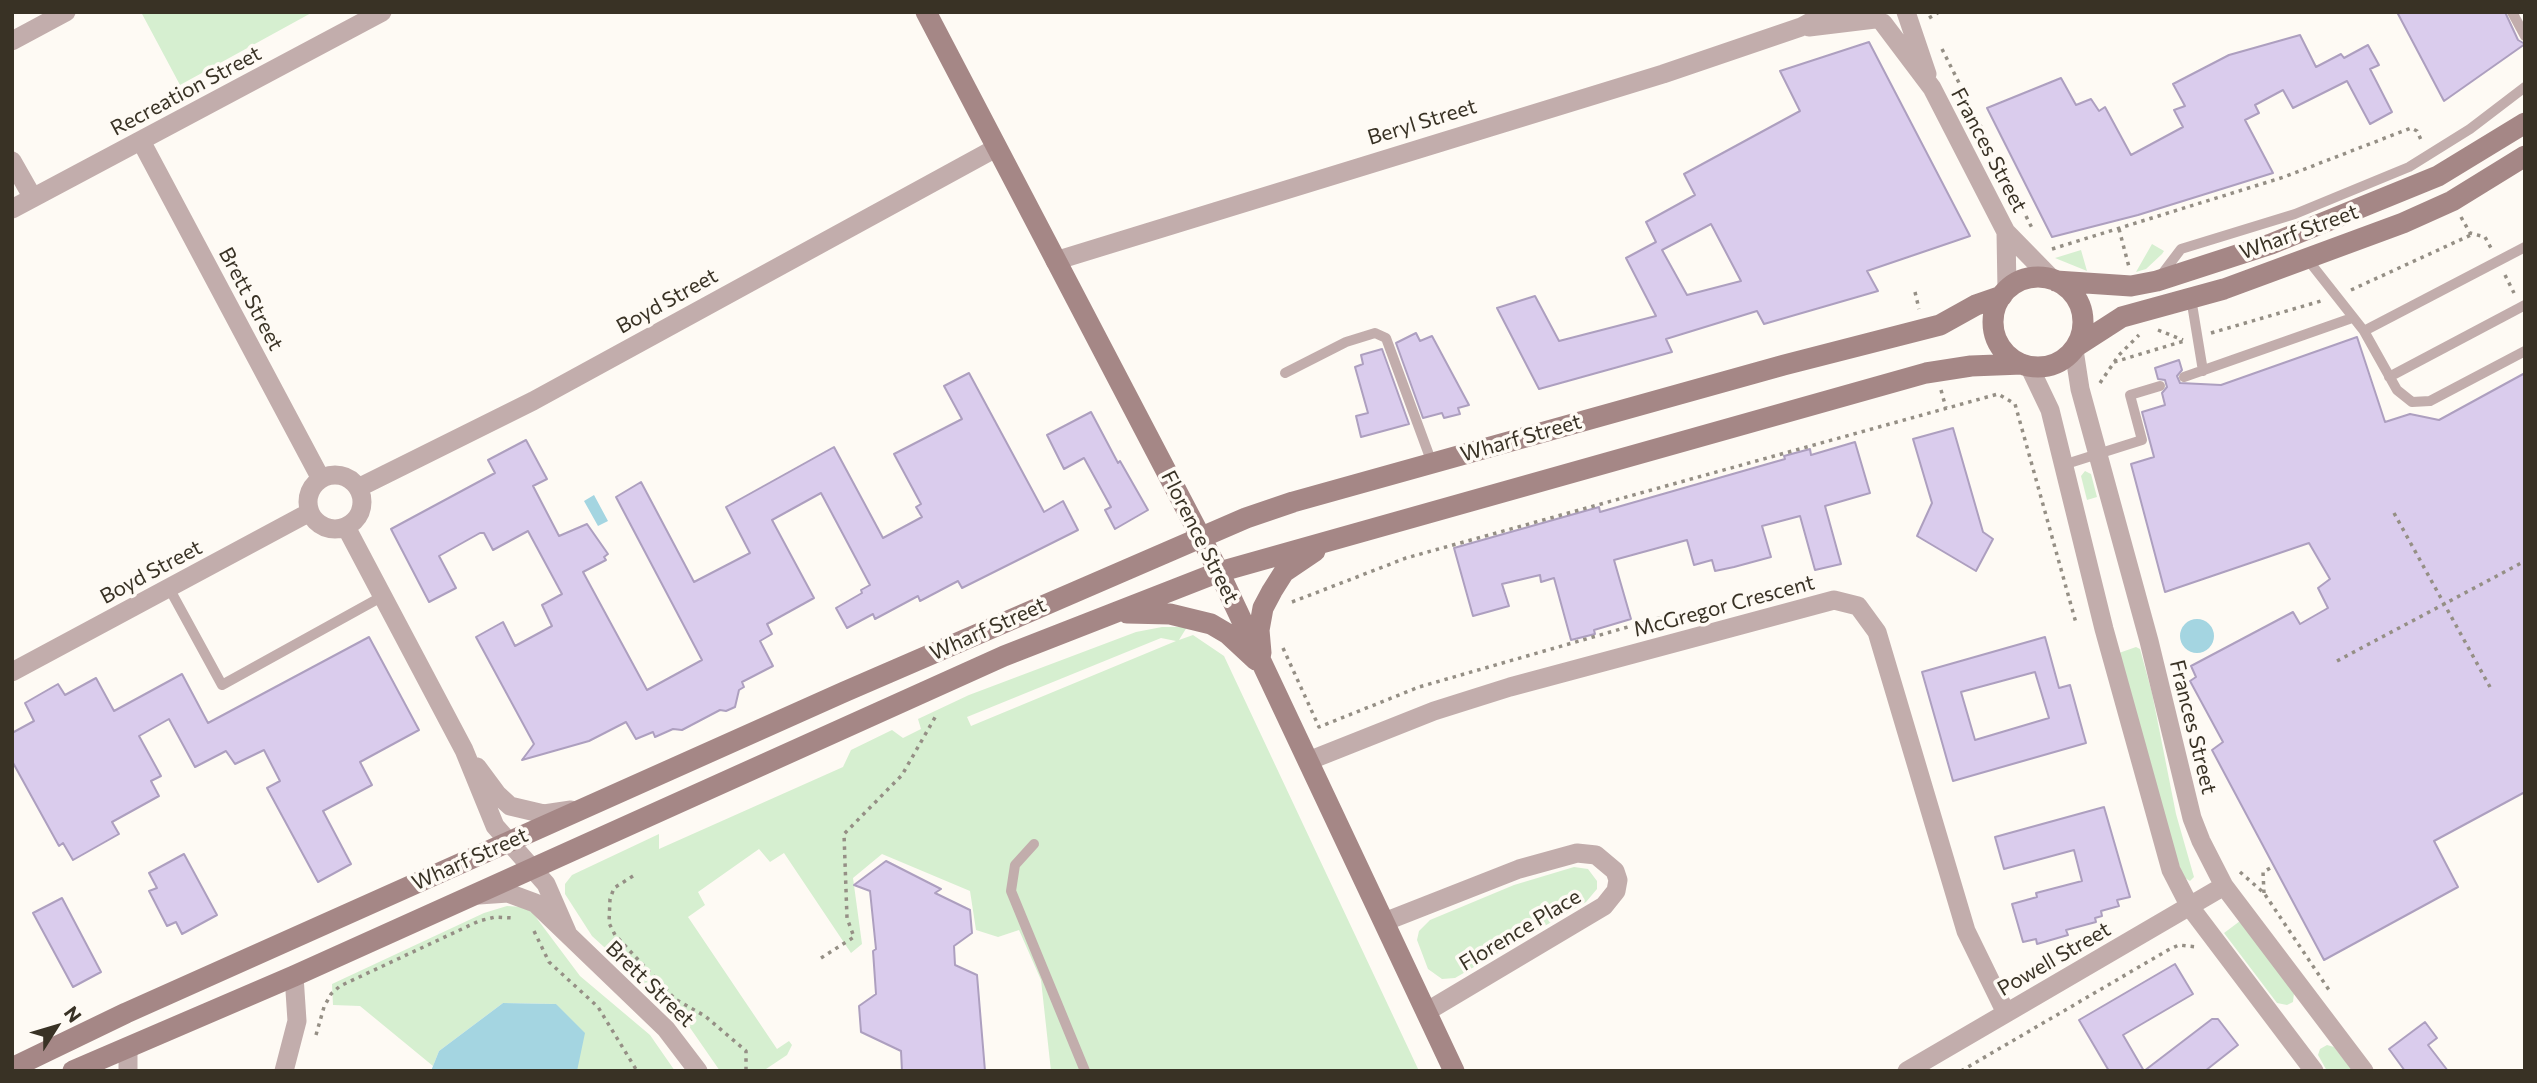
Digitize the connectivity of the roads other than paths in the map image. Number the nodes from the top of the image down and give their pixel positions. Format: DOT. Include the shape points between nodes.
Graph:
graph roads {
  1 [pos="66,12"];
  2 [pos="382,12"];
  3 [pos="926,12"];
  4 [pos="1829,12"];
  5 [pos="1905,12"];
  6 [pos="2512,12"];
  7 [pos="1875,18"];
  8 [pos="1801,27"];
  9 [pos="2525,36"];
  10 [pos="12,41"];
  11 [pos="2525,87"];
  12 [pos="1932,89"];
  13 [pos="2525,123"];
  14 [pos="141,141"];
  15 [pos="996,148"];
  16 [pos="2525,156"];
  17 [pos="12,161"];
  18 [pos="33,198"];
  19 [pos="12,209"];
  20 [pos="2006,232"];
  21 [pos="2525,247"];
  22 [pos="2308,260"];
  23 [pos="1055,261"];
  24 [pos="2054,280"];
  25 [pos="2157,281"];
  26 [pos="2004,293"];
  27 [pos="2191,298"];
  28 [pos="2523,306"];
  29 [pos="2352,318"];
  30 [pos="2364,331"];
  31 [pos="2076,348"];
  32 [pos="2525,351"];
  33 [pos="2025,365"];
  34 [pos="2203,371"];
  35 [pos="1285,373"];
  36 [pos="2184,377"];
  37 [pos="2389,377"];
  38 [pos="2160,386"];
  39 [pos="2098,454"];
  40 [pos="1432,463"];
  41 [pos="2063,465"];
  42 [pos="321,479"];
  43 [pos="358,488"];
  44 [pos="310,512"];
  45 [pos="346,527"];
  46 [pos="1200,537"];
  47 [pos="1336,540"];
  48 [pos="1219,572"];
  49 [pos="169,588"];
  50 [pos="383,596"];
  51 [pos="1116,613"];
  52 [pos="1265,669"];
  53 [pos="12,672"];
  54 [pos="464,750"];
  55 [pos="1308,761"];
  56 [pos="585,809"];
  57 [pos="509,842"];
  58 [pos="1034,844"];
  59 [pos="533,869"];
  60 [pos="2224,886"];
  61 [pos="466,897"];
  62 [pos="2189,908"];
  63 [pos="1384,922"];
  64 [pos="567,932"];
  65 [pos="294,976"];
  66 [pos="1426,1012"];
  67 [pos="2006,1013"];
  68 [pos="128,1047"];
  69 [pos="12,1068"];
  70 [pos="1911,1070"];
  71 [pos="73,1071"];
  72 [pos="128,1071"];
  73 [pos="284,1071"];
  74 [pos="698,1071"];
  75 [pos="1085,1071"];
  76 [pos="1454,1071"];
  77 [pos="2314,1071"];
  78 [pos="2364,1071"];
  1 -- 10 [label="street"];
  2 -- 14 [label="street, Recreation Street"];
  3 -- 15 [label="main road, Florence Street"];
  4 -- 8 [label="street, Beryl Street"];
  5 -- 7 [label="street" via="1896,21"];
  5 -- 12 [label="street, Frances Street"];
  6 -- 9 [label="lane"];
  7 -- 8 [label="street, Beryl Street"];
  7 -- 12 [label="street, Frances Street"];
  8 -- 23 [label="street, Beryl Street" via="1663,74"];
  11 -- 25 [label="lane" via="2427,157 2295,214 2181,249"];
  12 -- 20 [label="street, Frances Street"];
  13 -- 25 [label="main road, Wharf Street" via="2455,167 2345,216"];
  14 -- 18 [label="street, Recreation Street"];
  14 -- 42 [label="street, Brett Street"];
  15 -- 23 [label="main road, Florence Street"];
  15 -- 43 [label="street, Boyd Street" via="533,401"];
  16 -- 22 [label="main road, Wharf Street" via="2452,201"];
  17 -- 18 [label="street"];
  18 -- 19 [label="street, Recreation Street"];
  20 -- 24 [label="street, Frances Street"];
  20 -- 26 [label="street, Frances Street"];
  21 -- 30 [label="lane"];
  22 -- 27 [label="main road, Wharf Street"];
  22 -- 29 [label="lane"];
  23 -- 46 [label="main road, Florence Street"];
  24 -- 25 [label="main road, Wharf Street" via="2101,286"];
  24 -- 26 [label="main road" via="2028,279"];
  24 -- 31 [label="main road" via="2078,301 2083,316"];
  26 -- 33 [label="main road" via="1993,321 1995,335 2010,358"];
  26 -- 40 [label="main road, Wharf Street" via="1940,325"];
  27 -- 31 [label="main road, Wharf Street" via="2122,317"];
  27 -- 34 [label="lane"];
  28 -- 37 [label="lane"];
  29 -- 30 [label="lane"];
  29 -- 34 [label="lane"];
  30 -- 37 [label="lane"];
  31 -- 33 [label="main road" via="2053,365"];
  31 -- 39 [label="street, Frances Street" via="2080,389"];
  32 -- 37 [label="lane" via="2430,401 2412,402 2403,397"];
  33 -- 41 [label="street" via="2050,410"];
  33 -- 47 [label="main road, Wharf Street" via="1926,373"];
  34 -- 36 [label="lane"];
  35 -- 40 [label="lane" via="1346,342 1375,333 1386,338"];
  38 -- 39 [label="lane" via="2130,395 2142,440"];
  39 -- 41 [label="lane"];
  39 -- 60 [label="street, Frances Street" via="2192,818"];
  40 -- 46 [label="main road, Wharf Street" via="1293,502"];
  41 -- 62 [label="street" via="2171,870"];
  42 -- 43 [label="street" via="346,477"];
  42 -- 44 [label="street" via="310,494"];
  43 -- 45 [label="street" via="362,506"];
  44 -- 45 [label="street" via="326,527"];
  44 -- 49 [label="street, Boyd Street"];
  45 -- 50 [label="street, Brett Street"];
  46 -- 48 [label="main road, Florence Street"];
  46 -- 56 [label="main road, Wharf Street"];
  47 -- 48 [label="main road, Wharf Street"];
  47 -- 52 [label="main road" via="1284,572 1272,591 1259,629"];
  48 -- 51 [label="main road, Wharf Street"];
  48 -- 52 [label="main road, Florence Street"];
  49 -- 50 [label="lane" via="222,685"];
  49 -- 53 [label="street, Boyd Street"];
  50 -- 54 [label="street, Brett Street"];
  51 -- 52 [label="main road" via="1170,614 1211,624"];
  51 -- 59 [label="main road, Wharf Street" via="1004,656"];
  52 -- 55 [label="main road, Florence Street"];
  54 -- 56 [label="street, Brett Street" via="510,806 544,814"];
  54 -- 57 [label="street, Brett Street" via="483,802"];
  55 -- 63 [label="main road, Florence Street"];
  55 -- 67 [label="street, McGregor Crescent" via="1434,711 1510,687 1834,600 1858,606 1877,632 1966,932"];
  56 -- 57 [label="main road, Wharf Street"];
  57 -- 59 [label="street, Brett Street"];
  57 -- 69 [label="main road, Wharf Street"];
  58 -- 75 [label="lane" via="1015,865 1011,891"];
  59 -- 61 [label="main road, Wharf Street"];
  59 -- 64 [label="street, Brett Street" via="554,896"];
  60 -- 62 [label="street, Powell Street"];
  60 -- 78 [label="street, Frances Street"];
  61 -- 64 [label="street, Brett Street" via="500,893 523,897"];
  61 -- 65 [label="main road, Wharf Street"];
  62 -- 67 [label="street, Powell Street"];
  62 -- 77 [label="street"];
  63 -- 66 [label="main road, Florence Street"];
  63 -- 66 [label="street, Florence Place" via="1519,869 1577,853 1597,855 1615,872 1616,891 1604,906"];
  64 -- 74 [label="street, Brett Street" via="666,1029"];
  65 -- 68 [label="main road, Wharf Street"];
  65 -- 73 [label="street" via="297,1021"];
  66 -- 76 [label="main road, Florence Street"];
  67 -- 70 [label="street, Powell Street"];
  68 -- 71 [label="main road, Wharf Street"];
  68 -- 72 [label="street"];
}
